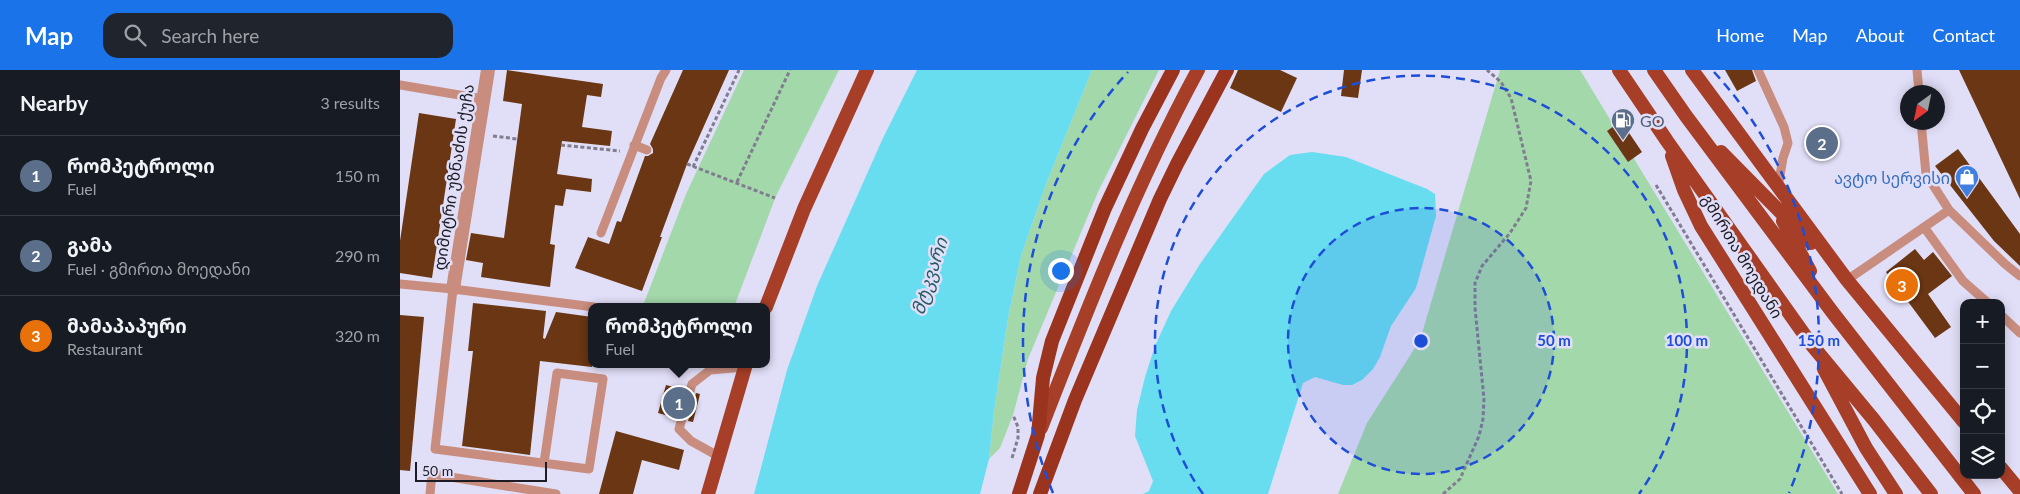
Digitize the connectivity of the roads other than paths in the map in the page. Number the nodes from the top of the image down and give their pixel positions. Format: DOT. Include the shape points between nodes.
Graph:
graph roads {
  1 [pos="488,70"];
  2 [pos="666,70"];
  3 [pos="867,70"];
  4 [pos="1174,70"];
  5 [pos="1198,70"];
  6 [pos="1228,70"];
  7 [pos="1619,70"];
  8 [pos="1654,70"];
  9 [pos="1692,70"];
  10 [pos="1758,70"];
  11 [pos="1917,70"];
  12 [pos="400,85"];
  13 [pos="1918,85"];
  14 [pos="483,99"];
  15 [pos="1686,116"];
  16 [pos="1726,117"];
  17 [pos="1922,130"];
  18 [pos="1667,141"];
  19 [pos="633,149"];
  20 [pos="647,150"];
  21 [pos="1778,187"];
  22 [pos="1775,206"];
  23 [pos="1949,210"];
  24 [pos="1924,227"];
  25 [pos="601,234"];
  26 [pos="2020,276"];
  27 [pos="1847,280"];
  28 [pos="400,284"];
  29 [pos="454,289"];
  30 [pos="1983,299"];
  31 [pos="768,303"];
  32 [pos="588,306"];
  33 [pos="1833,313"];
  34 [pos="2005,319"];
  35 [pos="2020,333"];
  36 [pos="1811,344"];
  37 [pos="728,368"];
  38 [pos="744,368"];
  39 [pos="1960,417"];
  40 [pos="1038,435"];
  41 [pos="718,456"];
  42 [pos="544,463"];
  43 [pos="2005,473"];
  44 [pos="1867,489"];
  45 [pos="2020,491"];
  46 [pos="430,494"];
  47 [pos="556,494"];
  48 [pos="708,494"];
  49 [pos="1019,494"];
  50 [pos="1040,494"];
  51 [pos="1896,494"];
  52 [pos="1931,494"];
  53 [pos="1974,494"];
  1 -- 14 [label="street, დიმიტრი უზნაძის ქუჩა"];
  2 -- 19 [label="lane"];
  3 -- 31 [label="main road" via="811,191"];
  4 -- 40 [label="highway" via="1118,178 1072,288 1043,378"];
  5 -- 40 [label="main road" via="1106,267"];
  6 -- 50 [label="highway" via="1160,199 1075,400"];
  7 -- 18 [label="main road"];
  8 -- 15 [label="main road"];
  9 -- 16 [label="main road"];
  10 -- 21 [label="lane" via="1788,143"];
  11 -- 13 [label="lane"];
  12 -- 14 [label="lane"];
  14 -- 29 [label="street, დიმიტრი უზნაძის ქუჩა"];
  15 -- 22 [label="main road"];
  15 -- 33 [label="main road"];
  16 -- 21 [label="main road"];
  16 -- 22 [label="main road"];
  17 -- 23 [label="lane" via="1926,174"];
  18 -- 36 [label="main road, გმირთა მოედანი"];
  18 -- 44 [label="main road, გმირთა მოედანი" via="1701,226"];
  19 -- 20 [label="lane"];
  19 -- 25 [label="lane"];
  21 -- 27 [label="main road"];
  22 -- 27 [label="main road"];
  22 -- 33 [label="main road"];
  23 -- 24 [label="lane"];
  23 -- 26 [label="lane"];
  24 -- 27 [label="lane"];
  24 -- 30 [label="lane" via="1963,281"];
  27 -- 39 [label="main road"];
  28 -- 29 [label="lane"];
  29 -- 32 [label="lane"];
  29 -- 42 [label="lane" via="436,449"];
  33 -- 53 [label="main road"];
  34 -- 35 [label="lane"];
  36 -- 51 [label="main road, გმირთა მოედანი" via="1866,448"];
  36 -- 52 [label="main road, გმირთა მოედანი"];
  37 -- 41 [label="lane" via="710,370 692,384 679,429 691,441"];
  38 -- 41 [label="main road"];
  40 -- 49 [label="highway"];
  41 -- 48 [label="main road"];
  42 -- 42 [label="lane" via="589,470 603,379 557,373"];
  43 -- 45 [label="main road"];
  46 -- 47 [label="lane" via="432,474"];
}
